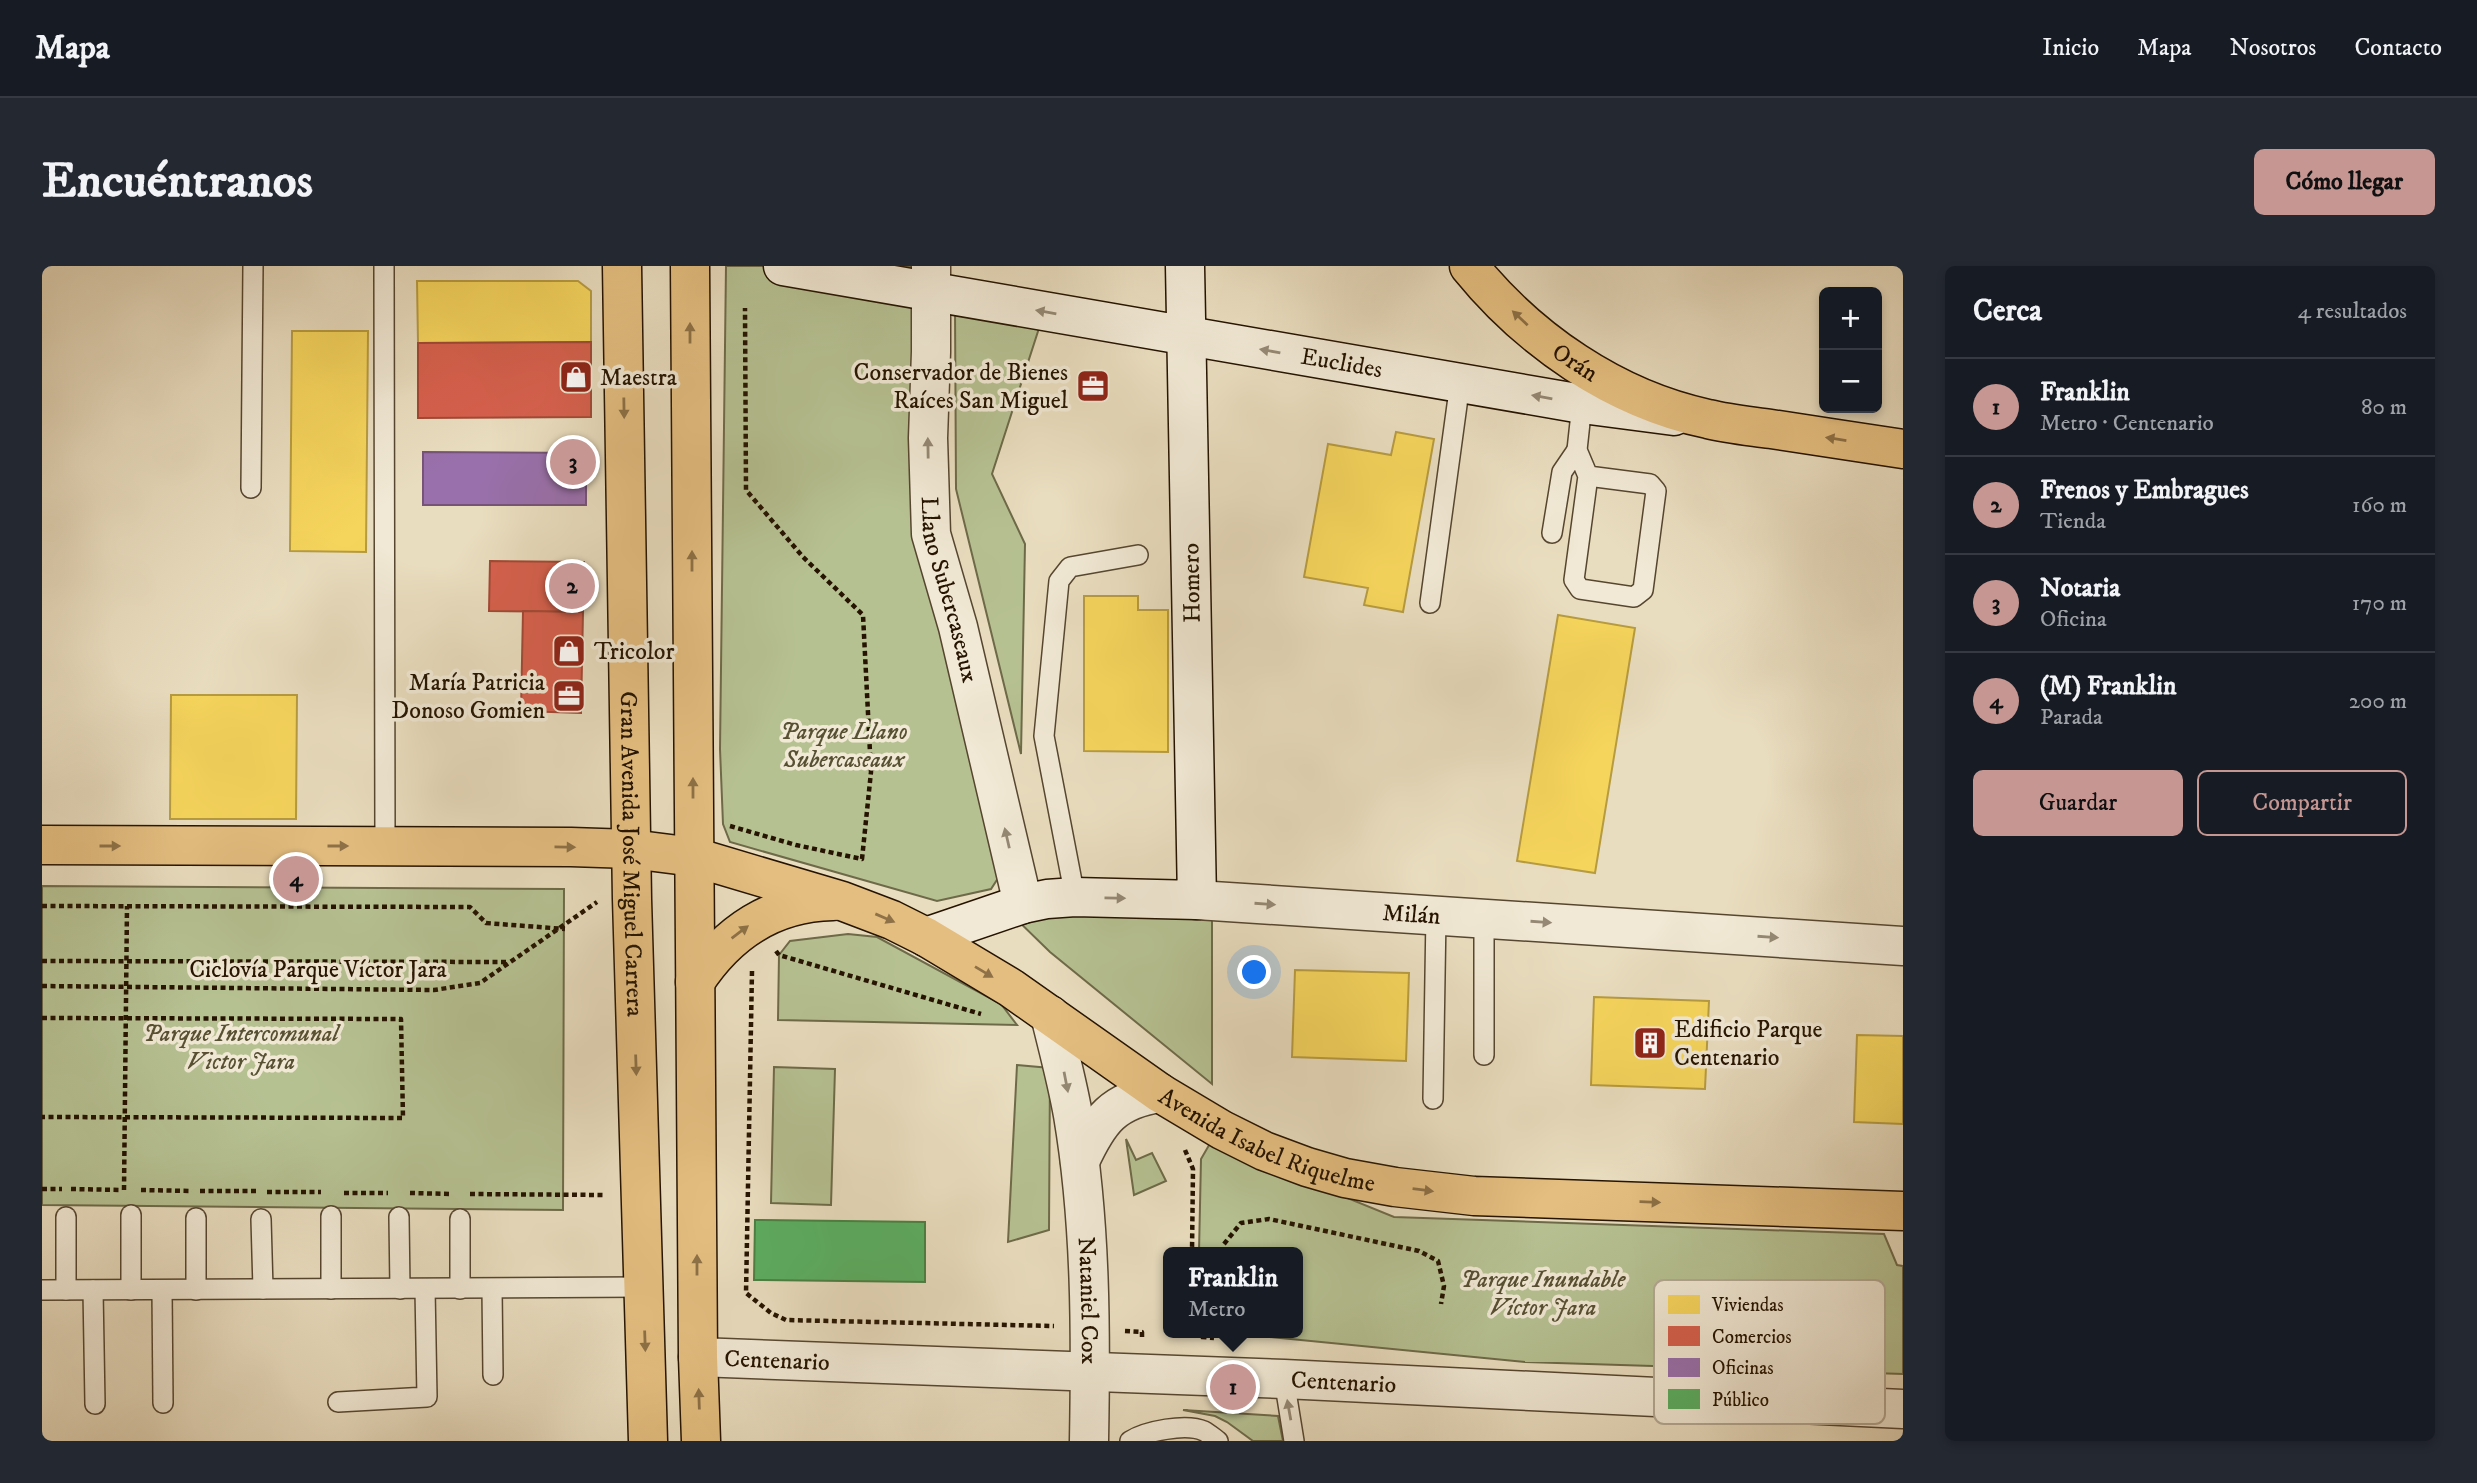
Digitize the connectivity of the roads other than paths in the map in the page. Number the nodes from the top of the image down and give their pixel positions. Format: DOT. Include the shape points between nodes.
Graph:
graph roads {
  1 [pos="253,266"];
  2 [pos="384,266"];
  3 [pos="622,266"];
  4 [pos="690,266"];
  5 [pos="783,266"];
  6 [pos="1185,266"];
  7 [pos="1469,266"];
  8 [pos="931,279"];
  9 [pos="1185,336"];
  10 [pos="1460,383"];
  11 [pos="1582,404"];
  12 [pos="1707,419"];
  13 [pos="1903,449"];
  14 [pos="1577,450"];
  15 [pos="1588,476"];
  16 [pos="251,488"];
  17 [pos="1552,533"];
  18 [pos="1138,555"];
  19 [pos="1430,603"];
  20 [pos="42,845"];
  21 [pos="384,846"];
  22 [pos="631,849"];
  23 [pos="694,856"];
  24 [pos="1075,897"];
  25 [pos="1197,900"];
  26 [pos="842,901"];
  27 [pos="1023,904"];
  28 [pos="1436,915"];
  29 [pos="1484,918"];
  30 [pos="926,937"];
  31 [pos="1903,946"];
  32 [pos="695,982"];
  33 [pos="1050,1016"];
  34 [pos="1484,1055"];
  35 [pos="1160,1093"];
  36 [pos="1433,1099"];
  37 [pos="1080,1161"];
  38 [pos="1903,1211"];
  39 [pos="131,1215"];
  40 [pos="331,1216"];
  41 [pos="66,1217"];
  42 [pos="195,1217"];
  43 [pos="399,1217"];
  44 [pos="261,1219"];
  45 [pos="460,1219"];
  46 [pos="643,1287"];
  47 [pos="263,1289"];
  48 [pos="331,1289"];
  49 [pos="400,1289"];
  50 [pos="425,1289"];
  51 [pos="460,1289"];
  52 [pos="492,1289"];
  53 [pos="42,1290"];
  54 [pos="66,1290"];
  55 [pos="93,1290"];
  56 [pos="131,1290"];
  57 [pos="162,1290"];
  58 [pos="196,1290"];
  59 [pos="698,1357"];
  60 [pos="1090,1371"];
  61 [pos="494,1375"];
  62 [pos="1284,1379"];
  63 [pos="1654,1397"];
  64 [pos="338,1402"];
  65 [pos="163,1403"];
  66 [pos="95,1404"];
  67 [pos="1885,1408"];
  68 [pos="1903,1409"];
  69 [pos="648,1441"];
  70 [pos="701,1441"];
  71 [pos="1089,1441"];
  72 [pos="1130,1441"];
  73 [pos="1218,1441"];
  74 [pos="1294,1441"];
  1 -- 16 [label="lane"];
  2 -- 21 [label="lane"];
  3 -- 22 [label="main road, Gran Avenida José Miguel Carrera, one-way"];
  23 -- 4 [label="main road, one-way"];
  5 -- 8 [label="street, Euclides"];
  6 -- 9 [label="street, Homero"];
  12 -- 7 [label="main road, Orán, one-way" via="1654,403 1593,374 1534,332"];
  9 -- 8 [label="street, Euclides, one-way"];
  27 -- 8 [label="street, Llano Subercaseaux, one-way" via="958,627 931,534"];
  10 -- 9 [label="street, Euclides, one-way"];
  9 -- 25 [label="street, Homero"];
  11 -- 10 [label="street, Euclides, one-way"];
  10 -- 19 [label="lane"];
  11 -- 12 [label="street, Euclides"];
  11 -- 14 [label="lane"];
  13 -- 12 [label="main road, Euclides, one-way"];
  14 -- 15 [label="lane"];
  14 -- 17 [label="lane" via="1562,472"];
  15 -- 15 [label="lane" via="1574,580 1580,589 1634,597 1643,590 1656,491 1650,484"];
  18 -- 24 [label="lane" via="1070,566 1059,581 1044,736"];
  20 -- 21 [label="main road, Avenida Isabel Riquelme, one-way"];
  21 -- 22 [label="main road, Avenida Isabel Riquelme, one-way"];
  22 -- 23 [label="main road, Avenida Isabel Riquelme"];
  22 -- 46 [label="main road, Gran Avenida José Miguel Carrera, one-way"];
  23 -- 26 [label="main road, Avenida Isabel Riquelme"];
  23 -- 32 [label="main road"];
  24 -- 25 [label="street, Milán, one-way"];
  24 -- 27 [label="street, Milán"];
  25 -- 28 [label="street, Milán, one-way"];
  26 -- 30 [label="main road, Avenida Isabel Riquelme, one-way"];
  32 -- 26 [label="main road, one-way" via="726,942 752,923 795,905"];
  27 -- 30 [label="street, Milán"];
  28 -- 29 [label="street, Milán"];
  28 -- 36 [label="lane"];
  29 -- 31 [label="street, Milán, one-way"];
  29 -- 34 [label="lane"];
  30 -- 33 [label="main road, Avenida Isabel Riquelme, one-way"];
  59 -- 32 [label="main road, one-way"];
  33 -- 35 [label="main road, Avenida Isabel Riquelme"];
  33 -- 37 [label="street, Nataniel Cox, one-way"];
  35 -- 37 [label="street, Nataniel Cox" via="1123,1103 1105,1116"];
  35 -- 38 [label="main road, Avenida Isabel Riquelme, one-way" via="1264,1152 1332,1174 1395,1187 1474,1196"];
  37 -- 60 [label="street, Nataniel Cox"];
  39 -- 56 [label="lane"];
  40 -- 48 [label="lane"];
  41 -- 54 [label="lane"];
  42 -- 58 [label="lane"];
  43 -- 49 [label="lane"];
  44 -- 47 [label="lane"];
  45 -- 51 [label="lane"];
  46 -- 52 [label="lane"];
  46 -- 69 [label="main road, Gran Avenida José Miguel Carrera, one-way"];
  47 -- 48 [label="lane"];
  47 -- 58 [label="lane"];
  48 -- 49 [label="lane"];
  49 -- 50 [label="lane"];
  50 -- 51 [label="lane"];
  50 -- 64 [label="lane" via="427,1397"];
  51 -- 52 [label="lane"];
  52 -- 61 [label="lane"];
  53 -- 54 [label="lane"];
  54 -- 55 [label="lane"];
  55 -- 56 [label="lane"];
  55 -- 66 [label="lane"];
  56 -- 57 [label="lane"];
  57 -- 58 [label="lane"];
  57 -- 65 [label="lane"];
  59 -- 60 [label="street, Centenario"];
  70 -- 59 [label="main road, one-way"];
  60 -- 62 [label="street, Centenario"];
  60 -- 71 [label="street, Nataniel Cox"];
  62 -- 63 [label="street, Centenario"];
  74 -- 62 [label="lane, one-way"];
  67 -- 68 [label="street, Centenario"];
  72 -- 73 [label="lane" via="1168,1428 1203,1430"];
}
